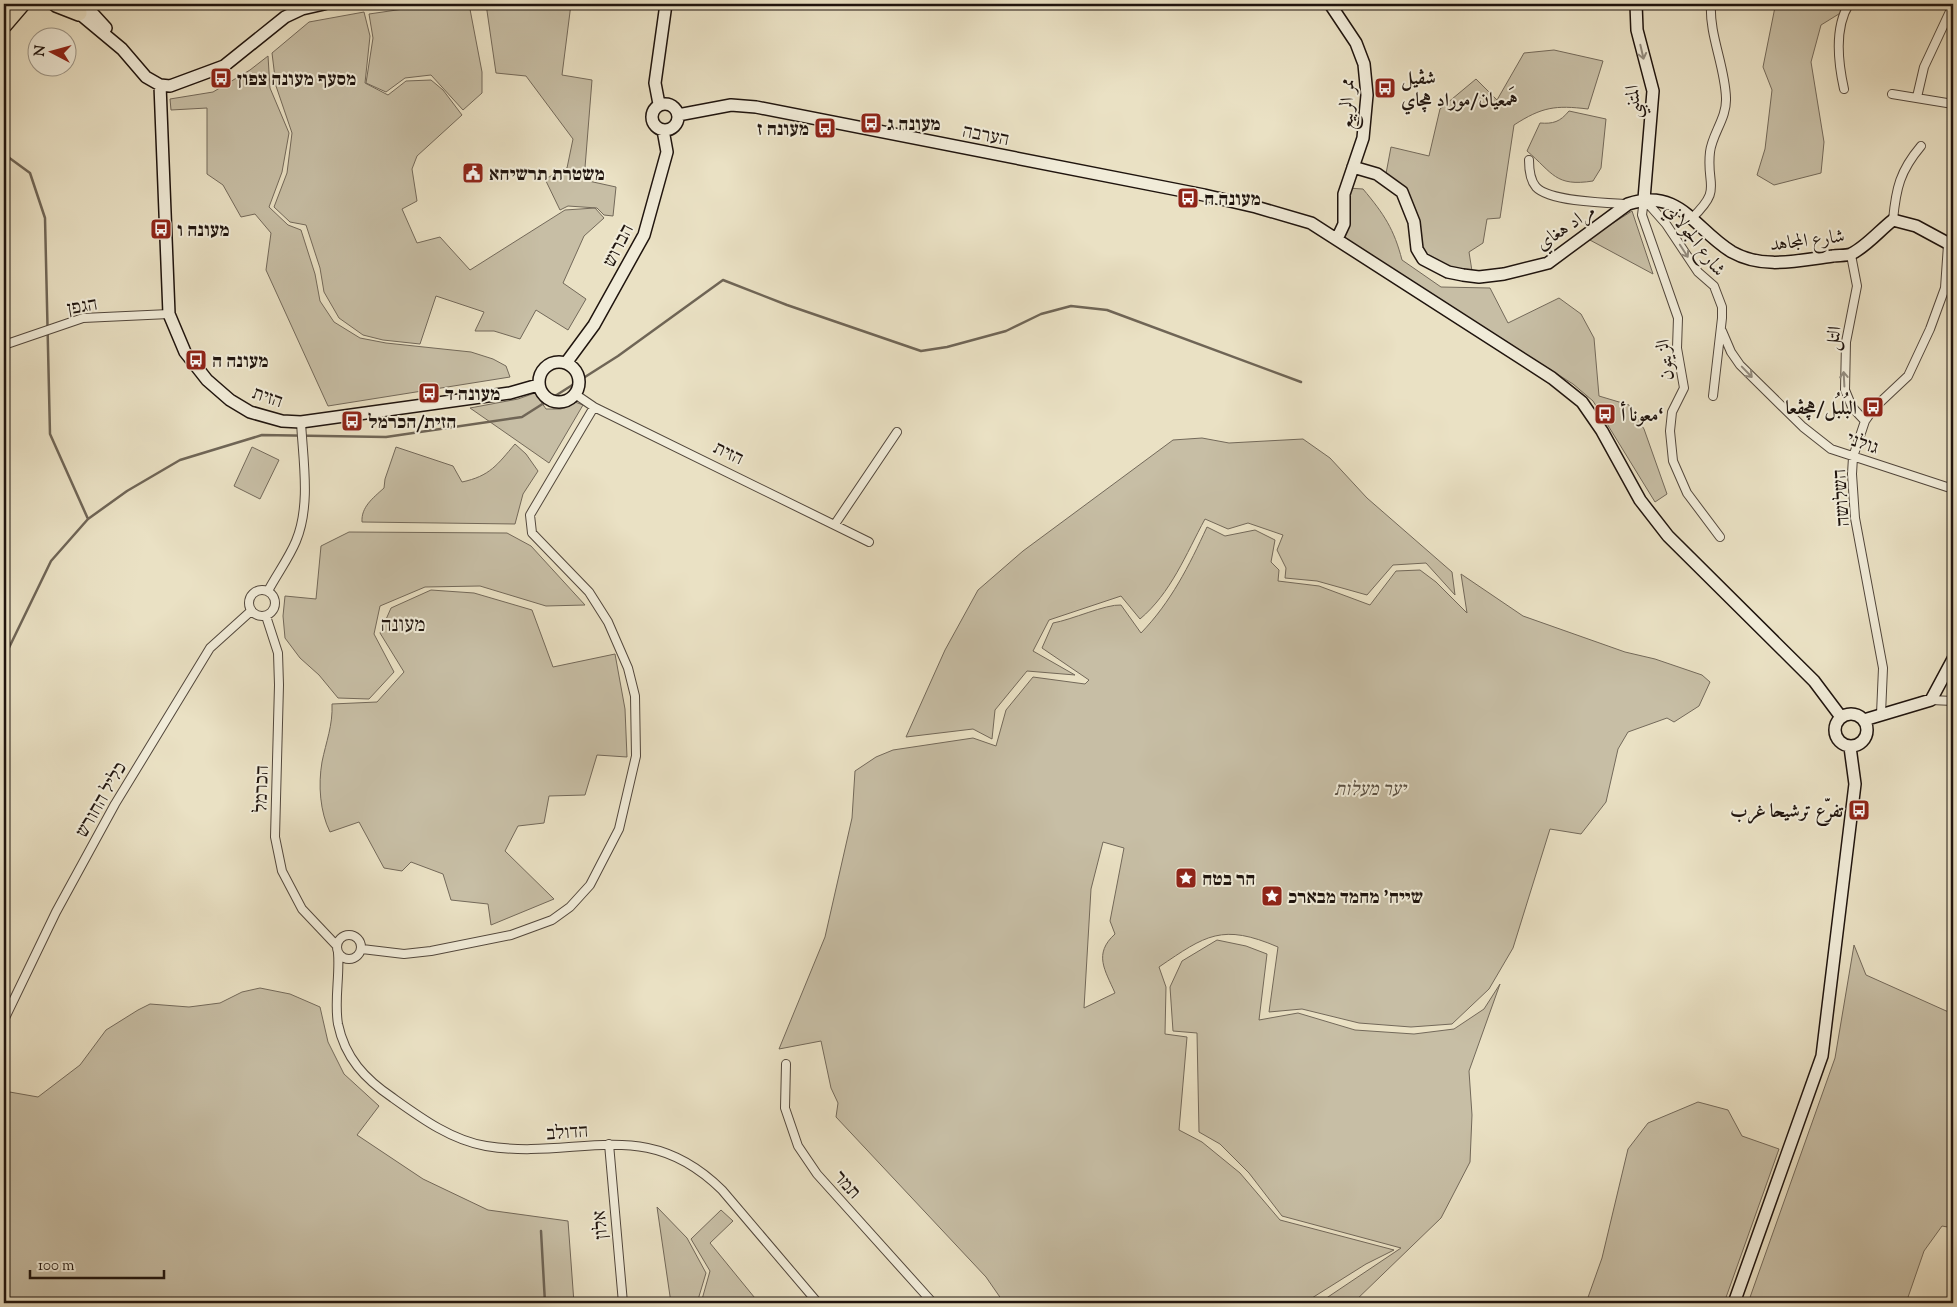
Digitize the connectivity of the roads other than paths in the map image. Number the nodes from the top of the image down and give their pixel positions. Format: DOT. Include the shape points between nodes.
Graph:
graph roads {
  1 [pos="29,4"];
  2 [pos="56,4"];
  3 [pos="324,4"];
  4 [pos="666,4"];
  5 [pos="1330,4"];
  6 [pos="1636,4"];
  7 [pos="1711,4"];
  8 [pos="1849,4"];
  9 [pos="1953,5"];
  10 [pos="80,6"];
  11 [pos="19,8"];
  12 [pos="4,25"];
  13 [pos="160,85"];
  14 [pos="1844,89"];
  15 [pos="1892,94"];
  16 [pos="1917,97"];
  17 [pos="659,104"];
  18 [pos="1953,104"];
  19 [pos="678,114"];
  20 [pos="663,130"];
  21 [pos="1921,146"];
  22 [pos="1529,160"];
  23 [pos="1353,167"];
  24 [pos="1644,199"];
  25 [pos="1628,204"];
  26 [pos="1692,218"];
  27 [pos="1893,220"];
  28 [pos="1338,239"];
  29 [pos="1951,245"];
  30 [pos="1851,255"];
  31 [pos="169,314"];
  32 [pos="1722,331"];
  33 [pos="4,345"];
  34 [pos="566,363"];
  35 [pos="538,385"];
  36 [pos="575,394"];
  37 [pos="1713,396"];
  38 [pos="594,407"];
  39 [pos="1865,421"];
  40 [pos="301,422"];
  41 [pos="897,432"];
  42 [pos="1853,457"];
  43 [pos="1953,489"];
  44 [pos="835,524"];
  45 [pos="1720,537"];
  46 [pos="869,542"];
  47 [pos="268,591"];
  48 [pos="251,611"];
  49 [pos="266,616"];
  50 [pos="1953,659"];
  51 [pos="1931,700"];
  52 [pos="1953,701"];
  53 [pos="1881,714"];
  54 [pos="1842,716"];
  55 [pos="1864,720"];
  56 [pos="1850,747"];
  57 [pos="338,949"];
  58 [pos="362,949"];
  59 [pos="355,958"];
  60 [pos="338,991"];
  61 [pos="4,1020"];
  62 [pos="786,1064"];
  63 [pos="609,1144"];
  64 [pos="623,1303"];
  65 [pos="818,1303"];
  66 [pos="933,1303"];
  67 [pos="1734,1303"];
  1 -- 11 [label="highway"];
  2 -- 10 [label="highway"];
  3 -- 13 [label="main road" via="285,17 224,66 170,86"];
  4 -- 17 [label="main road" via="655,83"];
  5 -- 23 [label="main road, ممر الربيع" via="1356,43 1364,64 1366,120"];
  6 -- 24 [label="main road, المتنبي, one-way" via="1637,30 1653,92"];
  7 -- 26 [label="street" via="1710,18 1724,71 1726,100 1710,151 1712,194"];
  8 -- 14 [label="street" via="1839,37 1839,68"];
  9 -- 16 [label="street" via="1924,67"];
  10 -- 13 [label="main road" via="146,77"];
  11 -- 12 [label="highway"];
  13 -- 31 [label="main road, הזית"];
  15 -- 16 [label="street"];
  16 -- 18 [label="street"];
  17 -- 19 [label="main road" via="670,104"];
  17 -- 20 [label="main road" via="652,111 651,118 655,126"];
  19 -- 20 [label="main road" via="676,124"];
  19 -- 28 [label="main road, הערבה" via="731,105 756,107 1256,207 1311,223"];
  20 -- 34 [label="main road, הברוש" via="667,152 644,235 594,325"];
  21 -- 27 [label="street" via="1899,179"];
  22 -- 25 [label="street" via="1530,174 1536,187 1550,194 1584,201"];
  23 -- 25 [label="main road, مراد هغاي" via="1377,174 1402,192 1414,222 1417,249 1423,259 1448,272 1463,275 1504,274 1548,262"];
  23 -- 28 [label="main road, ممر الربيع" via="1344,194 1344,224"];
  24 -- 25 [label="main road, مراد هغاي"];
  24 -- 26 [label="main road, شارع المجاهد" via="1670,202"];
  24 -- 32 [label="street, شارع الجولاني, one-way" via="1666,224 1698,272 1714,286 1722,307"];
  24 -- 45 [label="street, الزيتون" via="1642,215 1678,318 1677,348 1684,388 1672,412 1673,460 1687,493"];
  26 -- 30 [label="main road, شارع المجاهد" via="1712,238 1749,259 1791,263"];
  27 -- 29 [label="main road" via="1936,235"];
  27 -- 30 [label="main road, شارع المجاهد"];
  28 -- 54 [label="main road, הערבה" via="1552,378 1582,402 1640,500 1668,536 1814,681"];
  29 -- 39 [label="street, השלושה" via="1945,288 1908,376"];
  39 -- 30 [label="street, التل, one-way" via="1852,407 1845,390 1846,342 1857,286"];
  31 -- 33 [label="street, הגפן" via="83,318"];
  31 -- 40 [label="main road, הזית" via="185,352 230,400 250,412 282,421"];
  32 -- 37 [label="street"];
  32 -- 42 [label="street, גולני, one-way" via="1740,365 1804,427 1832,449"];
  34 -- 35 [label="main road" via="552,362 545,366"];
  34 -- 36 [label="main road" via="579,380"];
  35 -- 36 [label="main road" via="540,392 553,402 567,401"];
  35 -- 40 [label="main road, הזית" via="510,393"];
  36 -- 38 [label="street, הזית"];
  38 -- 44 [label="street, הזית"];
  38 -- 58 [label="street" via="530,515 532,533 589,592 608,622 628,668 635,696 636,756 618,829 590,885 570,907 552,920 511,935 431,951 404,954"];
  39 -- 42 [label="street, השלושה"];
  40 -- 47 [label="street" via="305,488 303,518 296,541"];
  41 -- 44 [label="street"];
  42 -- 43 [label="street, גולני"];
  42 -- 53 [label="street, השלושה" via="1855,518 1883,668"];
  44 -- 46 [label="street, הזית"];
  47 -- 48 [label="street" via="256,591 251,596"];
  47 -- 49 [label="street" via="276,602 274,611"];
  48 -- 49 [label="street" via="258,616"];
  48 -- 61 [label="street, כליל החורש" via="210,648 143,756 56,912"];
  49 -- 57 [label="street, הכרמל" via="278,653 275,837 282,871 302,909"];
  50 -- 51 [label="main road"];
  51 -- 52 [label="street"];
  51 -- 53 [label="main road"];
  53 -- 55 [label="main road"];
  54 -- 55 [label="main road" via="1856,714"];
  54 -- 56 [label="main road" via="1835,724 1835,735 1840,743"];
  55 -- 56 [label="main road" via="1866,736 1860,744"];
  56 -- 67 [label="main road" via="1855,784 1822,1056"];
  57 -- 58 [label="street" via="344,935 353,934 360,940"];
  57 -- 59 [label="street" via="347,959"];
  57 -- 60 [label="street, הדולב"];
  58 -- 59 [label="street"];
  59 -- 60 [label="street, הדולב" via="344,970"];
  60 -- 63 [label="street, הדולב" via="338,1023 349,1056 374,1085 428,1122 465,1140 508,1148 530,1150"];
  62 -- 66 [label="street, תמר" via="785,1108 798,1146 818,1174"];
  63 -- 64 [label="street, אלון"];
  63 -- 65 [label="street, הדולב" via="634,1144 674,1154 710,1178"];
}
